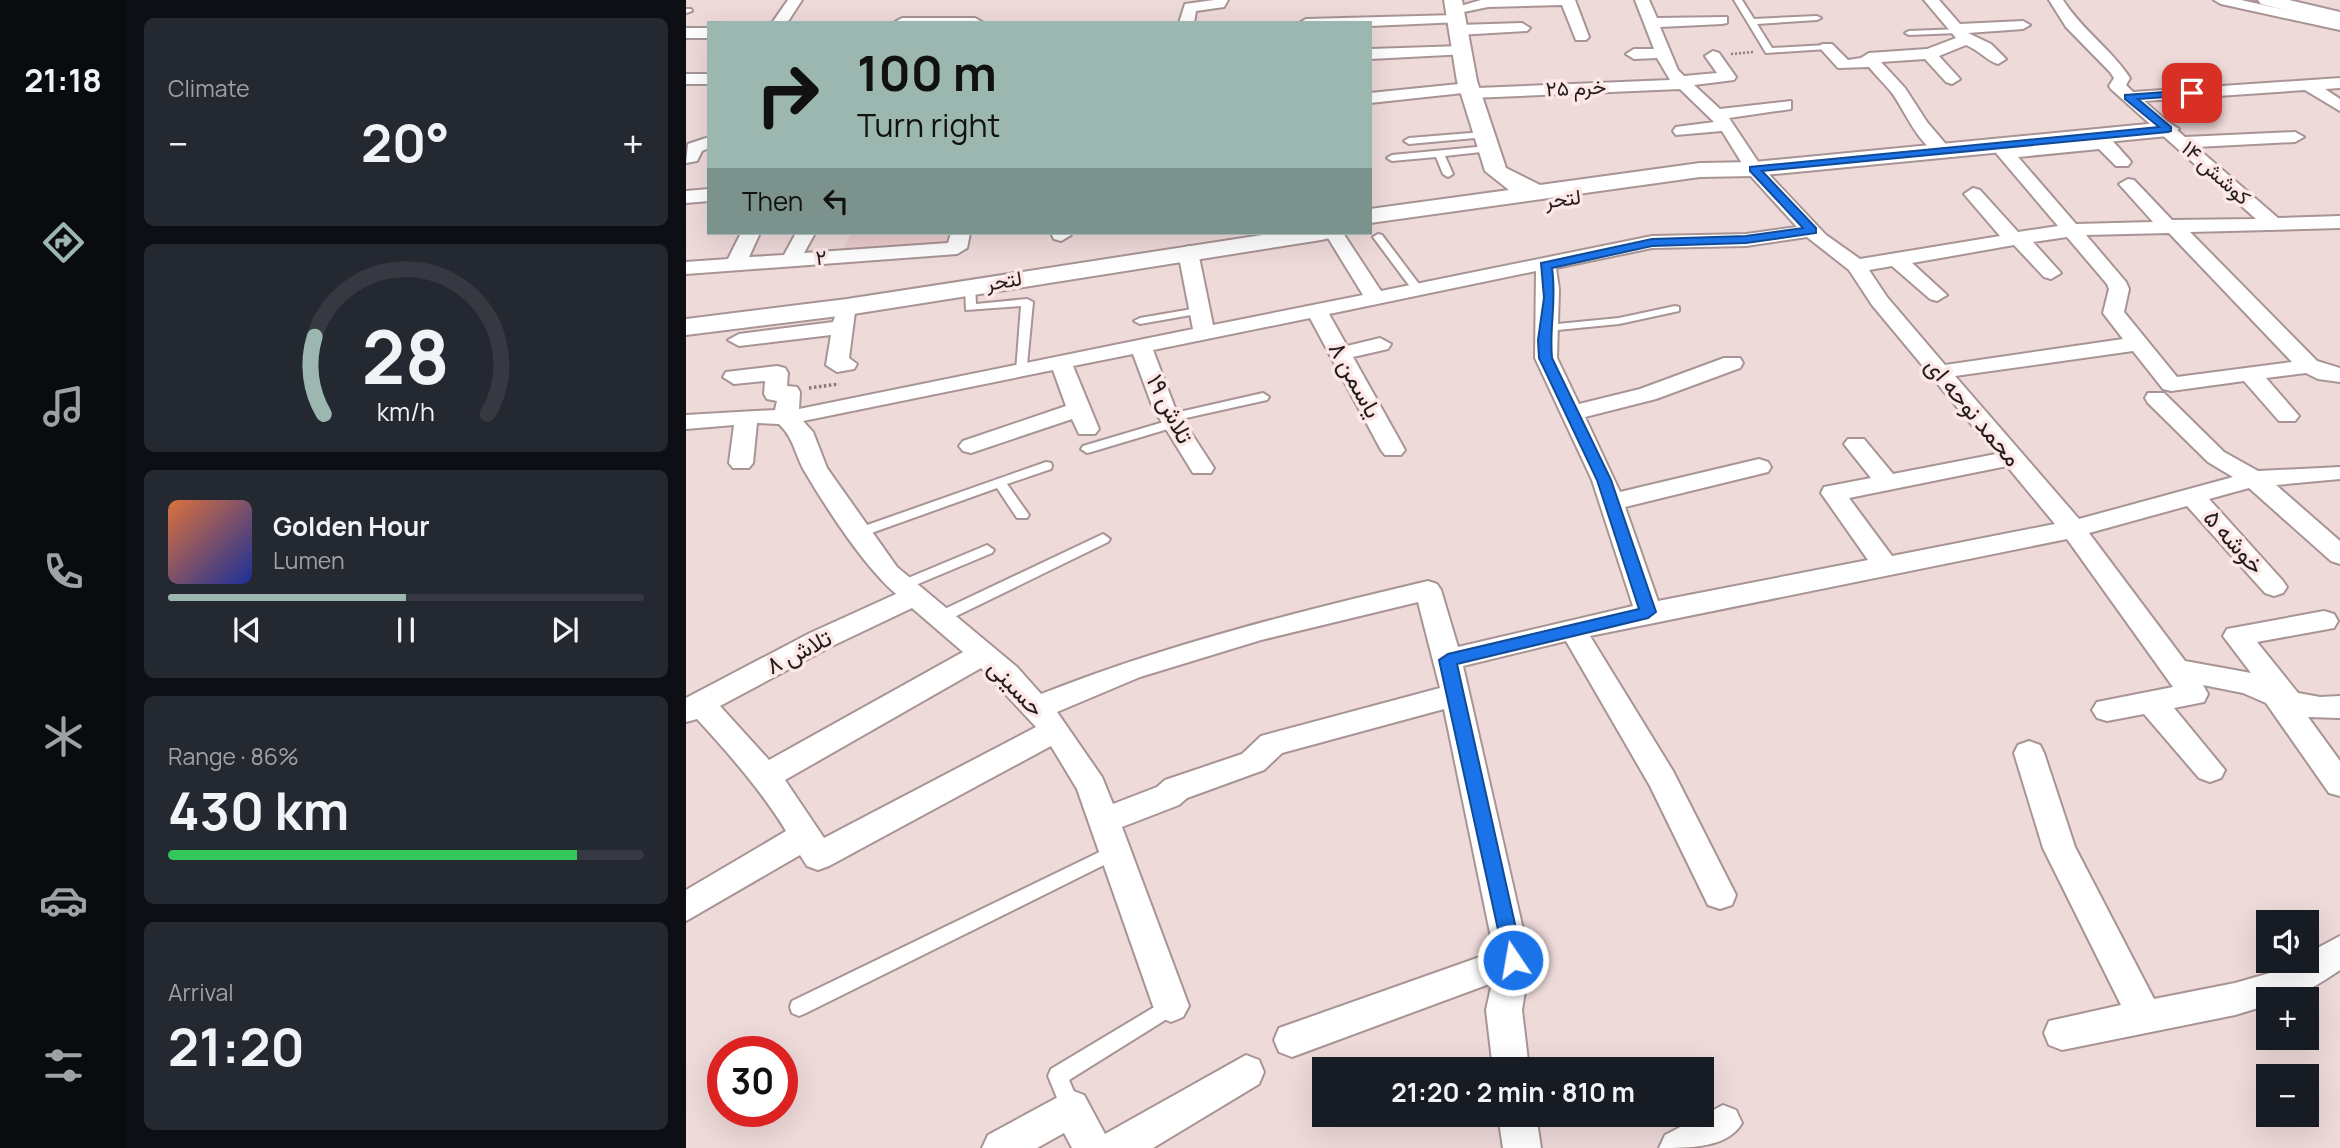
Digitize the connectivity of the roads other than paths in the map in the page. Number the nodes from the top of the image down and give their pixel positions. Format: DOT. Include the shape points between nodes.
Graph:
graph roads {
  1 [pos="794,0"];
  2 [pos="1222,0"];
  3 [pos="1642,0"];
  4 [pos="1738,0"];
  5 [pos="1931,0"];
  6 [pos="2056,0"];
  7 [pos="2221,0"];
  8 [pos="2267,0"];
  9 [pos="1544,1"];
  10 [pos="912,3"];
  11 [pos="1455,15"];
  12 [pos="1817,18"];
  13 [pos="2340,18"];
  14 [pos="1721,20"];
  15 [pos="780,21"];
  16 [pos="903,21"];
  17 [pos="1183,21"];
  18 [pos="1343,21"];
  19 [pos="1751,22"];
  20 [pos="1654,23"];
  21 [pos="2023,25"];
  22 [pos="2340,26"];
  23 [pos="1522,28"];
  24 [pos="686,33"];
  25 [pos="707,33"];
  26 [pos="1909,33"];
  27 [pos="1960,33"];
  28 [pos="1581,37"];
  29 [pos="1827,47"];
  30 [pos="1462,51"];
  31 [pos="1662,52"];
  32 [pos="1372,54"];
  33 [pos="1634,54"];
  34 [pos="1929,54"];
  35 [pos="1713,55"];
  36 [pos="1998,59"];
  37 [pos="1871,60"];
  38 [pos="2191,75"];
  39 [pos="686,79"];
  40 [pos="707,79"];
  41 [pos="1952,79"];
  42 [pos="1681,82"];
  43 [pos="2340,83"];
  44 [pos="2310,86"];
  45 [pos="1470,91"];
  46 [pos="2213,92"];
  47 [pos="2129,97"];
  48 [pos="1372,98"];
  49 [pos="1785,105"];
  50 [pos="2340,106"];
  51 [pos="1723,120"];
  52 [pos="1682,131"];
  53 [pos="2175,136"];
  54 [pos="2295,137"];
  55 [pos="2099,139"];
  56 [pos="1409,141"];
  57 [pos="1485,142"];
  58 [pos="1941,149"];
  59 [pos="1440,154"];
  60 [pos="1392,158"];
  61 [pos="2122,162"];
  62 [pos="1754,169"];
  63 [pos="1496,171"];
  64 [pos="1448,174"];
  65 [pos="2129,184"];
  66 [pos="1540,193"];
  67 [pos="1973,194"];
  68 [pos="707,195"];
  69 [pos="686,197"];
  70 [pos="1471,201"];
  71 [pos="2340,222"];
  72 [pos="2272,223"];
  73 [pos="2170,226"];
  74 [pos="1373,227"];
  75 [pos="2070,230"];
  76 [pos="1811,231"];
  77 [pos="750,235"];
  78 [pos="804,235"];
  79 [pos="1240,235"];
  80 [pos="1291,235"];
  81 [pos="1335,235"];
  82 [pos="2015,239"];
  83 [pos="959,240"];
  84 [pos="1187,242"];
  85 [pos="1895,258"];
  86 [pos="791,260"];
  87 [pos="736,264"];
  88 [pos="1545,265"];
  89 [pos="1856,266"];
  90 [pos="686,268"];
  91 [pos="2051,273"];
  92 [pos="970,287"];
  93 [pos="1418,290"];
  94 [pos="1937,295"];
  95 [pos="1376,299"];
  96 [pos="1675,309"];
  97 [pos="1198,311"];
  98 [pos="1317,311"];
  99 [pos="844,317"];
  100 [pos="1140,320"];
  101 [pos="694,321"];
  102 [pos="1547,328"];
  103 [pos="1205,334"];
  104 [pos="739,340"];
  105 [pos="1380,344"];
  106 [pos="2136,344"];
  107 [pos="1141,347"];
  108 [pos="1340,354"];
  109 [pos="846,363"];
  110 [pos="1732,363"];
  111 [pos="1061,364"];
  112 [pos="2309,366"];
  113 [pos="1022,372"];
  114 [pos="1939,372"];
  115 [pos="2250,374"];
  116 [pos="2340,375"];
  117 [pos="734,377"];
  118 [pos="1263,397"];
  119 [pos="2156,398"];
  120 [pos="787,405"];
  121 [pos="1572,414"];
  122 [pos="2287,416"];
  123 [pos="746,418"];
  124 [pos="1172,420"];
  125 [pos="686,422"];
  126 [pos="1084,429"];
  127 [pos="1856,444"];
  128 [pos="971,446"];
  129 [pos="1393,450"];
  130 [pos="2012,458"];
  131 [pos="741,463"];
  132 [pos="1046,466"];
  133 [pos="1759,467"];
  134 [pos="1202,468"];
  135 [pos="2332,473"];
  136 [pos="2254,479"];
  137 [pos="1000,482"];
  138 [pos="1888,483"];
  139 [pos="2193,497"];
  140 [pos="1611,502"];
  141 [pos="1022,515"];
  142 [pos="2073,529"];
  143 [pos="858,533"];
  144 [pos="1103,539"];
  145 [pos="987,550"];
  146 [pos="2340,555"];
  147 [pos="1886,566"];
  148 [pos="2274,587"];
  149 [pos="907,591"];
  150 [pos="1648,612"];
  151 [pos="940,618"];
  152 [pos="2324,621"];
  153 [pos="1573,630"];
  154 [pos="983,654"];
  155 [pos="1448,660"];
  156 [pos="2176,670"];
  157 [pos="1455,695"];
  158 [pos="2283,700"];
  159 [pos="2151,702"];
  160 [pos="693,708"];
  161 [pos="2330,708"];
  162 [pos="2107,710"];
  163 [pos="1046,719"];
  164 [pos="2029,753"];
  165 [pos="2210,770"];
  166 [pos="765,777"];
  167 [pos="2340,785"];
  168 [pos="1102,821"];
  169 [pos="806,835"];
  170 [pos="1114,852"];
  171 [pos="1720,895"];
  172 [pos="686,907"];
  173 [pos="2338,957"];
  174 [pos="1513,960"];
  175 [pos="1171,1006"];
  176 [pos="799,1007"];
  177 [pos="2145,1017"];
  178 [pos="2062,1033"];
  179 [pos="1292,1040"];
  180 [pos="1510,1057"];
  181 [pos="1246,1072"];
  182 [pos="1071,1108"];
  183 [pos="1723,1124"];
  184 [pos="1519,1127"];
  185 [pos="1001,1148"];
  186 [pos="1091,1148"];
  187 [pos="1118,1148"];
  188 [pos="1522,1148"];
  189 [pos="1678,1148"];
  1 -- 15 [label="street"];
  2 -- 17 [label="street" via="1190,8"];
  3 -- 20 [label="street, محمد نوحه ای"];
  4 -- 19 [label="lane"];
  5 -- 27 [label="street"];
  6 -- 47 [label="street, کوشش ۱۴" via="2071,24 2116,69 2122,78 2118,86"];
  7 -- 22 [label="street"];
  8 -- 13 [label="street"];
  9 -- 11 [label="street" via="1488,3"];
  9 -- 28 [label="street" via="1568,1"];
  10 -- 16 [label="street"];
  11 -- 18 [label="street"];
  11 -- 23 [label="street"];
  11 -- 30 [label="street"];
  12 -- 19 [label="lane"];
  14 -- 20 [label="street"];
  19 -- 29 [label="lane" via="1769,51"];
  20 -- 31 [label="street, محمد نوحه ای"];
  21 -- 27 [label="street"];
  24 -- 25 [label="street"];
  26 -- 27 [label="lane"];
  27 -- 34 [label="street"];
  27 -- 36 [label="street"];
  29 -- 37 [label="street" via="1844,65"];
  30 -- 32 [label="street"];
  30 -- 45 [label="street"];
  31 -- 33 [label="street"];
  31 -- 42 [label="street, محمد نوحه ای"];
  34 -- 37 [label="street"];
  34 -- 41 [label="street"];
  35 -- 42 [label="street, خرم ۲۵" via="1728,77"];
  37 -- 58 [label="street"];
  38 -- 46 [label="street"];
  39 -- 40 [label="street"];
  42 -- 45 [label="street, خرم ۲۵"];
  42 -- 51 [label="street, محمد نوحه ای"];
  43 -- 44 [label="street"];
  44 -- 46 [label="street"];
  44 -- 50 [label="street"];
  45 -- 48 [label="street, خرم ۲۵"];
  45 -- 57 [label="street"];
  46 -- 47 [label="street"];
  47 -- 53 [label="street, کوشش ۱۴"];
  49 -- 51 [label="street"];
  51 -- 52 [label="street"];
  51 -- 62 [label="street, محمد نوحه ای"];
  53 -- 54 [label="street"];
  53 -- 55 [label="street, لتحر"];
  53 -- 72 [label="street, کوشش ۱۴"];
  55 -- 58 [label="street, لتحر"];
  55 -- 61 [label="street"];
  55 -- 75 [label="street" via="2005,153"];
  56 -- 57 [label="lane"];
  57 -- 59 [label="lane"];
  57 -- 63 [label="street"];
  58 -- 62 [label="street, لتحر"];
  59 -- 60 [label="lane"];
  59 -- 64 [label="lane"];
  62 -- 66 [label="street, لتحر" via="1700,170"];
  62 -- 74 [label="street, لتحر" via="1708,181"];
  62 -- 76 [label="street, محمد نوحه ای"];
  63 -- 66 [label="street" via="1519,187"];
  63 -- 70 [label="street" via="1490,186"];
  65 -- 73 [label="street"];
  66 -- 70 [label="street, لتحر"];
  67 -- 82 [label="street"];
  68 -- 69 [label="street"];
  70 -- 74 [label="street, لتحر"];
  71 -- 72 [label="street"];
  72 -- 73 [label="street"];
  73 -- 75 [label="street"];
  73 -- 112 [label="street"];
  74 -- 93 [label="lane"];
  75 -- 82 [label="street"];
  75 -- 106 [label="street" via="2116,282 2119,289 2113,313"];
  76 -- 88 [label="street" via="1746,240 1652,242"];
  76 -- 89 [label="street, محمد نوحه ای"];
  77 -- 87 [label="street"];
  78 -- 86 [label="street"];
  79 -- 84 [label="street, لتحر"];
  80 -- 84 [label="street, لتحر"];
  81 -- 95 [label="street"];
  82 -- 85 [label="street"];
  82 -- 91 [label="street"];
  83 -- 86 [label="street, ۲"];
  84 -- 92 [label="street, لتحر"];
  84 -- 97 [label="street"];
  84 -- 101 [label="street, لتحر"];
  85 -- 89 [label="street"];
  85 -- 94 [label="street"];
  86 -- 87 [label="street, ۲"];
  87 -- 90 [label="street, ۲"];
  88 -- 93 [label="street"];
  88 -- 102 [label="street" via="1550,298"];
  89 -- 114 [label="street, محمد نوحه ای"];
  92 -- 99 [label="street, لتحر"];
  92 -- 113 [label="lane" via="970,308 1027,302"];
  93 -- 95 [label="street"];
  95 -- 98 [label="street"];
  96 -- 102 [label="lane" via="1619,321"];
  97 -- 100 [label="lane"];
  97 -- 103 [label="street"];
  98 -- 103 [label="street"];
  98 -- 108 [label="street, یاسمن ۸"];
  99 -- 101 [label="street, لتحر"];
  99 -- 104 [label="street"];
  99 -- 109 [label="street" via="837,365"];
  102 -- 121 [label="street" via="1546,358"];
  103 -- 107 [label="street"];
  105 -- 108 [label="street"];
  106 -- 114 [label="street"];
  106 -- 115 [label="street" via="2171,384"];
  107 -- 111 [label="street"];
  107 -- 124 [label="street, تلاش ۱۹"];
  108 -- 129 [label="street, یاسمن ۸"];
  110 -- 121 [label="street" via="1648,394"];
  111 -- 113 [label="street"];
  111 -- 126 [label="street"];
  112 -- 115 [label="street"];
  112 -- 116 [label="street"];
  113 -- 120 [label="street"];
  114 -- 130 [label="street, محمد نوحه ای"];
  115 -- 122 [label="street"];
  117 -- 120 [label="street, حسینی" via="777,373 775,394"];
  118 -- 124 [label="lane"];
  119 -- 136 [label="street" via="2216,457"];
  120 -- 123 [label="street"];
  120 -- 143 [label="street, حسینی" via="815,469"];
  121 -- 140 [label="street" via="1590,445"];
  123 -- 125 [label="street"];
  123 -- 131 [label="street"];
  124 -- 126 [label="lane"];
  124 -- 134 [label="street, تلاش ۱۹"];
  126 -- 128 [label="street"];
  127 -- 138 [label="street"];
  130 -- 138 [label="street"];
  130 -- 142 [label="street, محمد نوحه ای"];
  132 -- 137 [label="lane"];
  133 -- 140 [label="street"];
  135 -- 136 [label="street"];
  136 -- 139 [label="street"];
  136 -- 146 [label="street"];
  137 -- 141 [label="lane"];
  137 -- 143 [label="lane"];
  138 -- 147 [label="street" via="1833,494"];
  139 -- 142 [label="street"];
  139 -- 148 [label="street, خوشه ۵"];
  140 -- 150 [label="street"];
  142 -- 147 [label="street"];
  142 -- 156 [label="street, محمد نوحه ای"];
  143 -- 149 [label="street, حسینی"];
  144 -- 151 [label="lane"];
  145 -- 149 [label="lane"];
  147 -- 150 [label="street"];
  149 -- 151 [label="street, حسینی"];
  149 -- 160 [label="street, تلاش ۸"];
  150 -- 153 [label="street"];
  151 -- 154 [label="street, حسینی"];
  152 -- 158 [label="street" via="2236,636"];
  153 -- 155 [label="street"];
  153 -- 171 [label="street" via="1662,780"];
  154 -- 163 [label="street, حسینی"];
  154 -- 166 [label="street"];
  155 -- 157 [label="street"];
  155 -- 163 [label="street" via="1428,590 1233,638 1130,670"];
  156 -- 158 [label="street" via="2248,683"];
  156 -- 159 [label="street, محمد نوحه ای" via="2194,694"];
  157 -- 168 [label="street" via="1272,744 1253,762"];
  157 -- 174 [label="street"];
  158 -- 161 [label="street"];
  158 -- 167 [label="street"];
  159 -- 162 [label="street"];
  159 -- 165 [label="street"];
  160 -- 166 [label="street"];
  163 -- 168 [label="street, حسینی" via="1091,786"];
  163 -- 169 [label="street" via="818,857"];
  164 -- 177 [label="street" via="2059,848"];
  166 -- 169 [label="street"];
  168 -- 170 [label="street, حسینی"];
  169 -- 172 [label="street"];
  170 -- 175 [label="street, حسینی"];
  170 -- 176 [label="lane"];
  173 -- 177 [label="street" via="2293,982"];
  174 -- 179 [label="street"];
  174 -- 180 [label="street" via="1504,1010"];
  175 -- 182 [label="lane" via="1058,1076"];
  177 -- 178 [label="street"];
  181 -- 187 [label="street"];
  182 -- 185 [label="street"];
  182 -- 186 [label="street"];
  183 -- 189 [label="street"];
  184 -- 188 [label="street"];
}
